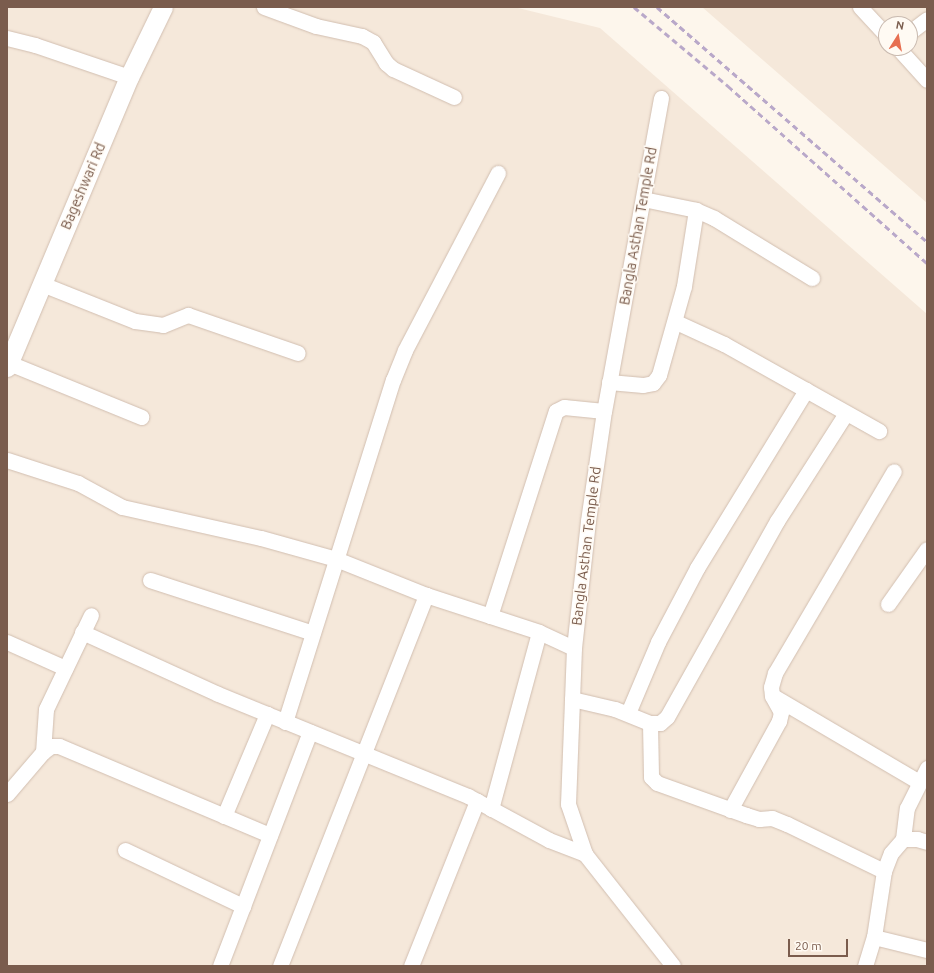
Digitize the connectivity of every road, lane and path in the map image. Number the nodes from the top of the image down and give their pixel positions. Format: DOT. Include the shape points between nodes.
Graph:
graph roads {
  1 [pos="163,7"];
  2 [pos="264,7"];
  3 [pos="860,7"];
  4 [pos="927,19"];
  5 [pos="878,26"];
  6 [pos="918,26"];
  7 [pos="7,38"];
  8 [pos="905,56"];
  9 [pos="129,77"];
  10 [pos="927,80"];
  11 [pos="454,97"];
  12 [pos="661,98"];
  13 [pos="498,173"];
  14 [pos="643,199"];
  15 [pos="696,210"];
  16 [pos="812,278"];
  17 [pos="42,284"];
  18 [pos="676,322"];
  19 [pos="298,353"];
  20 [pos="8,365"];
  21 [pos="609,382"];
  22 [pos="806,390"];
  23 [pos="604,411"];
  24 [pos="846,413"];
  25 [pos="141,417"];
  26 [pos="879,431"];
  27 [pos="7,460"];
  28 [pos="894,471"];
  29 [pos="927,549"];
  30 [pos="336,559"];
  31 [pos="150,580"];
  32 [pos="426,595"];
  33 [pos="888,604"];
  34 [pos="91,615"];
  35 [pos="490,616"];
  36 [pos="82,632"];
  37 [pos="539,632"];
  38 [pos="313,633"];
  39 [pos="7,642"];
  40 [pos="574,648"];
  41 [pos="65,668"];
  42 [pos="772,696"];
  43 [pos="572,698"];
  44 [pos="628,713"];
  45 [pos="267,714"];
  46 [pos="285,722"];
  47 [pos="650,723"];
  48 [pos="310,732"];
  49 [pos="43,752"];
  50 [pos="364,754"];
  51 [pos="927,768"];
  52 [pos="919,782"];
  53 [pos="7,794"];
  54 [pos="477,801"];
  55 [pos="491,809"];
  56 [pos="730,810"];
  57 [pos="224,816"];
  58 [pos="270,835"];
  59 [pos="903,839"];
  60 [pos="927,842"];
  61 [pos="124,850"];
  62 [pos="585,854"];
  63 [pos="884,871"];
  64 [pos="243,906"];
  65 [pos="874,937"];
  66 [pos="927,950"];
  67 [pos="220,966"];
  68 [pos="280,966"];
  69 [pos="411,966"];
  70 [pos="673,966"];
  71 [pos="865,966"];
  1 -- 9 [label="street, Bageshwari Rd"];
  2 -- 11 [label="street" via="316,26 362,36 373,42 393,69"];
  3 -- 5 [label="street"];
  4 -- 6 [label="street"];
  7 -- 9 [label="street"];
  8 -- 10 [label="street"];
  9 -- 17 [label="street, Bageshwari Rd"];
  12 -- 14 [label="street, Bangla Asthan Temple Rd"];
  13 -- 30 [label="street" via="395,374"];
  14 -- 15 [label="street"];
  14 -- 21 [label="street, Bangla Asthan Temple Rd"];
  15 -- 16 [label="street" via="728,225"];
  15 -- 18 [label="street"];
  17 -- 19 [label="street" via="134,321 163,325 188,315"];
  17 -- 20 [label="street, Bageshwari Rd"];
  18 -- 21 [label="street" via="661,371 653,383 643,385"];
  18 -- 22 [label="street" via="724,344"];
  20 -- 25 [label="street"];
  21 -- 23 [label="street, Bangla Asthan Temple Rd"];
  22 -- 24 [label="street"];
  22 -- 44 [label="street" via="697,568 658,642"];
  23 -- 35 [label="street" via="564,407 556,412"];
  23 -- 40 [label="street, Bangla Asthan Temple Rd" via="588,521"];
  24 -- 26 [label="street"];
  24 -- 47 [label="street" via="778,521 667,717 660,723"];
  27 -- 30 [label="street" via="78,483 122,507 261,538"];
  28 -- 42 [label="street" via="775,673 771,687"];
  29 -- 33 [label="street"];
  30 -- 32 [label="street"];
  30 -- 38 [label="street"];
  31 -- 38 [label="street"];
  32 -- 35 [label="street"];
  32 -- 50 [label="street"];
  34 -- 36 [label="street"];
  35 -- 37 [label="street"];
  36 -- 41 [label="street"];
  36 -- 45 [label="street"];
  37 -- 40 [label="street"];
  37 -- 55 [label="street"];
  38 -- 46 [label="street"];
  39 -- 41 [label="street"];
  40 -- 43 [label="street, Bangla Asthan Temple Rd"];
  41 -- 49 [label="street" via="46,709"];
  42 -- 52 [label="street"];
  42 -- 56 [label="street" via="781,712 779,721"];
  43 -- 44 [label="street"];
  43 -- 62 [label="street, Bangla Asthan Temple Rd" via="568,804"];
  44 -- 47 [label="street"];
  45 -- 46 [label="street"];
  45 -- 57 [label="street"];
  46 -- 48 [label="street"];
  47 -- 56 [label="street" via="651,777 657,783"];
  48 -- 50 [label="street"];
  48 -- 58 [label="street"];
  49 -- 53 [label="street"];
  49 -- 57 [label="street" via="51,746 59,746"];
  50 -- 54 [label="street"];
  50 -- 68 [label="street"];
  51 -- 52 [label="street"];
  52 -- 59 [label="street" via="907,808"];
  54 -- 55 [label="street"];
  54 -- 69 [label="street"];
  55 -- 62 [label="street" via="549,840"];
  56 -- 63 [label="street" via="759,819 772,818"];
  57 -- 58 [label="street"];
  58 -- 64 [label="street"];
  59 -- 60 [label="street" via="917,838"];
  59 -- 63 [label="street" via="891,853"];
  61 -- 64 [label="street"];
  62 -- 70 [label="street, Bangla Asthan Temple Rd"];
  63 -- 65 [label="street"];
  64 -- 67 [label="street"];
  65 -- 66 [label="street"];
  65 -- 71 [label="street"];
}
